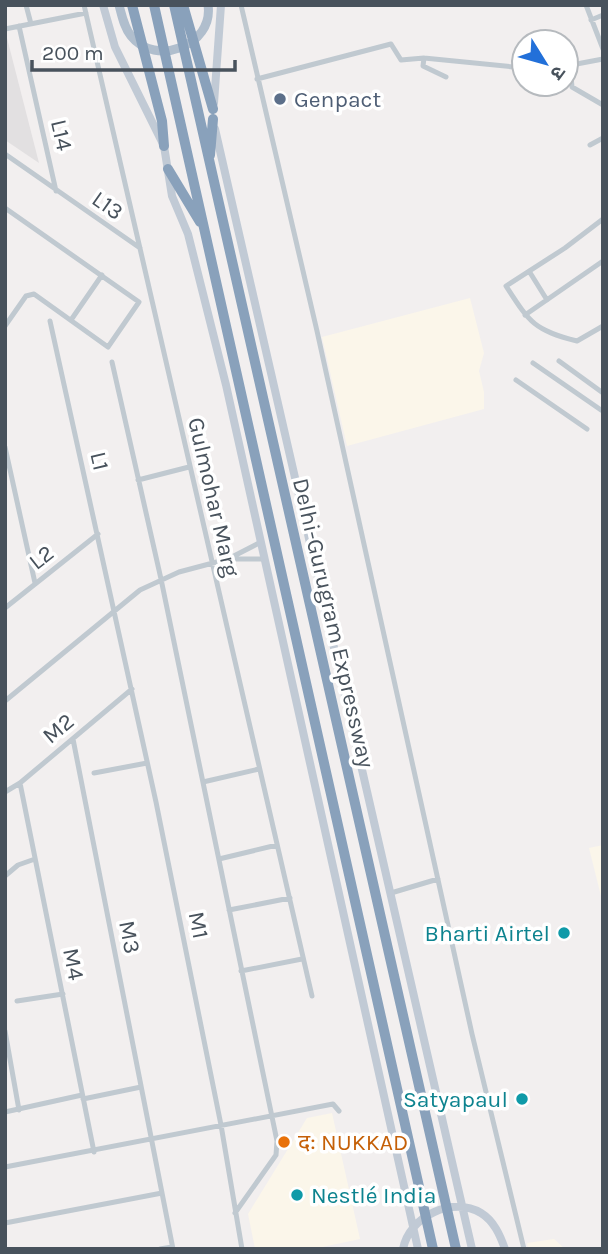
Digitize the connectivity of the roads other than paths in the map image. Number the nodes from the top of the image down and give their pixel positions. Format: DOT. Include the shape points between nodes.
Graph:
graph roads {
  1 [pos="26,5"];
  2 [pos="84,5"];
  3 [pos="103,5"];
  4 [pos="119,5"];
  5 [pos="132,5"];
  6 [pos="154,5"];
  7 [pos="174,5"];
  8 [pos="183,5"];
  9 [pos="208,5"];
  10 [pos="221,5"];
  11 [pos="240,5"];
  12 [pos="586,5"];
  13 [pos="86,12"];
  14 [pos="603,15"];
  15 [pos="591,20"];
  16 [pos="31,24"];
  17 [pos="19,26"];
  18 [pos="5,29"];
  19 [pos="603,49"];
  20 [pos="424,58"];
  21 [pos="603,59"];
  22 [pos="580,64"];
  23 [pos="510,67"];
  24 [pos="446,77"];
  25 [pos="257,79"];
  26 [pos="580,92"];
  27 [pos="603,105"];
  28 [pos="213,114"];
  29 [pos="603,138"];
  30 [pos="590,145"];
  31 [pos="164,146"];
  32 [pos="5,154"];
  33 [pos="168,169"];
  34 [pos="209,170"];
  35 [pos="56,191"];
  36 [pos="5,208"];
  37 [pos="603,219"];
  38 [pos="205,231"];
  39 [pos="139,248"];
  40 [pos="603,261"];
  41 [pos="529,271"];
  42 [pos="102,275"];
  43 [pos="547,300"];
  44 [pos="525,315"];
  45 [pos="71,320"];
  46 [pos="50,321"];
  47 [pos="5,326"];
  48 [pos="603,326"];
  49 [pos="559,361"];
  50 [pos="112,362"];
  51 [pos="533,363"];
  52 [pos="516,380"];
  53 [pos="603,393"];
  54 [pos="600,410"];
  55 [pos="587,429"];
  56 [pos="5,447"];
  57 [pos="189,467"];
  58 [pos="138,480"];
  59 [pos="98,534"];
  60 [pos="261,542"];
  61 [pos="228,559"];
  62 [pos="265,559"];
  63 [pos="211,564"];
  64 [pos="161,579"];
  65 [pos="35,583"];
  66 [pos="5,608"];
  67 [pos="116,609"];
  68 [pos="132,689"];
  69 [pos="5,701"];
  70 [pos="73,739"];
  71 [pos="147,763"];
  72 [pos="259,769"];
  73 [pos="94,773"];
  74 [pos="203,782"];
  75 [pos="20,783"];
  76 [pos="5,792"];
  77 [pos="277,845"];
  78 [pos="36,859"];
  79 [pos="219,859"];
  80 [pos="5,876"];
  81 [pos="438,879"];
  82 [pos="391,893"];
  83 [pos="290,898"];
  84 [pos="229,910"];
  85 [pos="302,959"];
  86 [pos="242,971"];
  87 [pos="62,995"];
  88 [pos="312,996"];
  89 [pos="17,1001"];
  90 [pos="5,1031"];
  91 [pos="7,1054"];
  92 [pos="141,1087"];
  93 [pos="83,1097"];
  94 [pos="19,1110"];
  95 [pos="339,1111"];
  96 [pos="5,1112"];
  97 [pos="271,1116"];
  98 [pos="221,1125"];
  99 [pos="152,1141"];
  100 [pos="94,1152"];
  101 [pos="5,1167"];
  102 [pos="162,1194"];
  103 [pos="235,1213"];
  104 [pos="5,1223"];
  105 [pos="172,1248"];
  106 [pos="160,1249"];
  107 [pos="242,1249"];
  108 [pos="403,1249"];
  109 [pos="418,1249"];
  110 [pos="433,1249"];
  111 [pos="456,1249"];
  112 [pos="472,1249"];
  113 [pos="505,1249"];
  114 [pos="524,1249"];
  1 -- 16 [label="street"];
  2 -- 13 [label="street, Gulmohar Marg"];
  3 -- 31 [label="main road" via="115,47"];
  4 -- 9 [label="main road" via="132,38 158,51 175,50 195,40 206,24"];
  5 -- 31 [label="highway" via="162,121"];
  6 -- 38 [label="highway, Delhi-Gurugram Expressway"];
  7 -- 34 [label="highway, Delhi-Gurugram Expressway"];
  8 -- 28 [label="highway"];
  10 -- 28 [label="main road"];
  11 -- 25 [label="street"];
  12 -- 15 [label="street"];
  13 -- 16 [label="street"];
  13 -- 39 [label="street, Gulmohar Marg"];
  14 -- 15 [label="street"];
  15 -- 19 [label="street"];
  16 -- 17 [label="street"];
  17 -- 18 [label="street"];
  17 -- 35 [label="street, L14"];
  20 -- 23 [label="street"];
  20 -- 24 [label="street" via="423,66"];
  20 -- 25 [label="street" via="398,58 391,44"];
  21 -- 22 [label="street"];
  25 -- 81 [label="street"];
  26 -- 27 [label="street"];
  28 -- 34 [label="highway"];
  28 -- 82 [label="main road"];
  29 -- 30 [label="street"];
  31 -- 33 [label="main road"];
  32 -- 35 [label="street, L14"];
  33 -- 38 [label="highway"];
  33 -- 60 [label="main road" via="226,384"];
  34 -- 111 [label="highway, Delhi-Gurugram Expressway"];
  35 -- 39 [label="street, L13"];
  36 -- 42 [label="street"];
  37 -- 41 [label="street"];
  38 -- 110 [label="highway, Delhi-Gurugram Expressway"];
  39 -- 57 [label="street, Gulmohar Marg"];
  40 -- 43 [label="street"];
  41 -- 43 [label="street"];
  41 -- 44 [label="street" via="506,286"];
  42 -- 45 [label="street"];
  42 -- 45 [label="street" via="139,302 111,345 104,345"];
  43 -- 44 [label="street"];
  44 -- 48 [label="street" via="546,333 575,341"];
  45 -- 47 [label="street" via="30,293"];
  46 -- 59 [label="street, L1"];
  49 -- 53 [label="street"];
  50 -- 58 [label="street"];
  51 -- 54 [label="street"];
  52 -- 55 [label="street"];
  56 -- 65 [label="street"];
  57 -- 58 [label="street"];
  57 -- 63 [label="street, Gulmohar Marg"];
  58 -- 64 [label="street"];
  59 -- 65 [label="street, L2"];
  59 -- 67 [label="street, L1"];
  60 -- 61 [label="street"];
  60 -- 62 [label="main road"];
  61 -- 62 [label="street"];
  61 -- 63 [label="street"];
  62 -- 109 [label="main road"];
  63 -- 64 [label="street"];
  63 -- 72 [label="street, Gulmohar Marg"];
  64 -- 67 [label="street"];
  64 -- 74 [label="street"];
  65 -- 66 [label="street, L2"];
  67 -- 68 [label="street, M1"];
  67 -- 69 [label="street"];
  68 -- 70 [label="street, M2"];
  68 -- 71 [label="street, M1"];
  70 -- 75 [label="street, M2"];
  70 -- 92 [label="street, M3"];
  71 -- 73 [label="street"];
  71 -- 98 [label="street, M1"];
  72 -- 74 [label="street"];
  72 -- 77 [label="street, Gulmohar Marg"];
  74 -- 79 [label="street"];
  75 -- 76 [label="street, M2"];
  75 -- 78 [label="street, M4"];
  77 -- 79 [label="street"];
  77 -- 83 [label="street, Gulmohar Marg"];
  78 -- 80 [label="street"];
  78 -- 87 [label="street, M4"];
  79 -- 84 [label="street"];
  81 -- 82 [label="street"];
  81 -- 114 [label="street"];
  82 -- 112 [label="main road"];
  83 -- 84 [label="street"];
  83 -- 85 [label="street, Gulmohar Marg"];
  84 -- 86 [label="street"];
  85 -- 86 [label="street"];
  85 -- 88 [label="street, Gulmohar Marg"];
  86 -- 97 [label="street"];
  87 -- 89 [label="street"];
  87 -- 93 [label="street, M4"];
  90 -- 91 [label="street"];
  91 -- 94 [label="street"];
  92 -- 93 [label="street"];
  92 -- 99 [label="street, M3"];
  93 -- 94 [label="street"];
  93 -- 100 [label="street, M4"];
  94 -- 96 [label="street"];
  95 -- 97 [label="street" via="333,1104"];
  97 -- 98 [label="street"];
  97 -- 103 [label="street" via="276,1154"];
  98 -- 99 [label="street"];
  98 -- 103 [label="street, M1"];
  99 -- 100 [label="street"];
  99 -- 102 [label="street, M3"];
  100 -- 101 [label="street"];
  102 -- 104 [label="street"];
  102 -- 105 [label="street, M3"];
  103 -- 107 [label="street, M1"];
  105 -- 106 [label="street"];
  108 -- 113 [label="main road" via="417,1224 433,1212 455,1206 481,1213 499,1231"];
}
